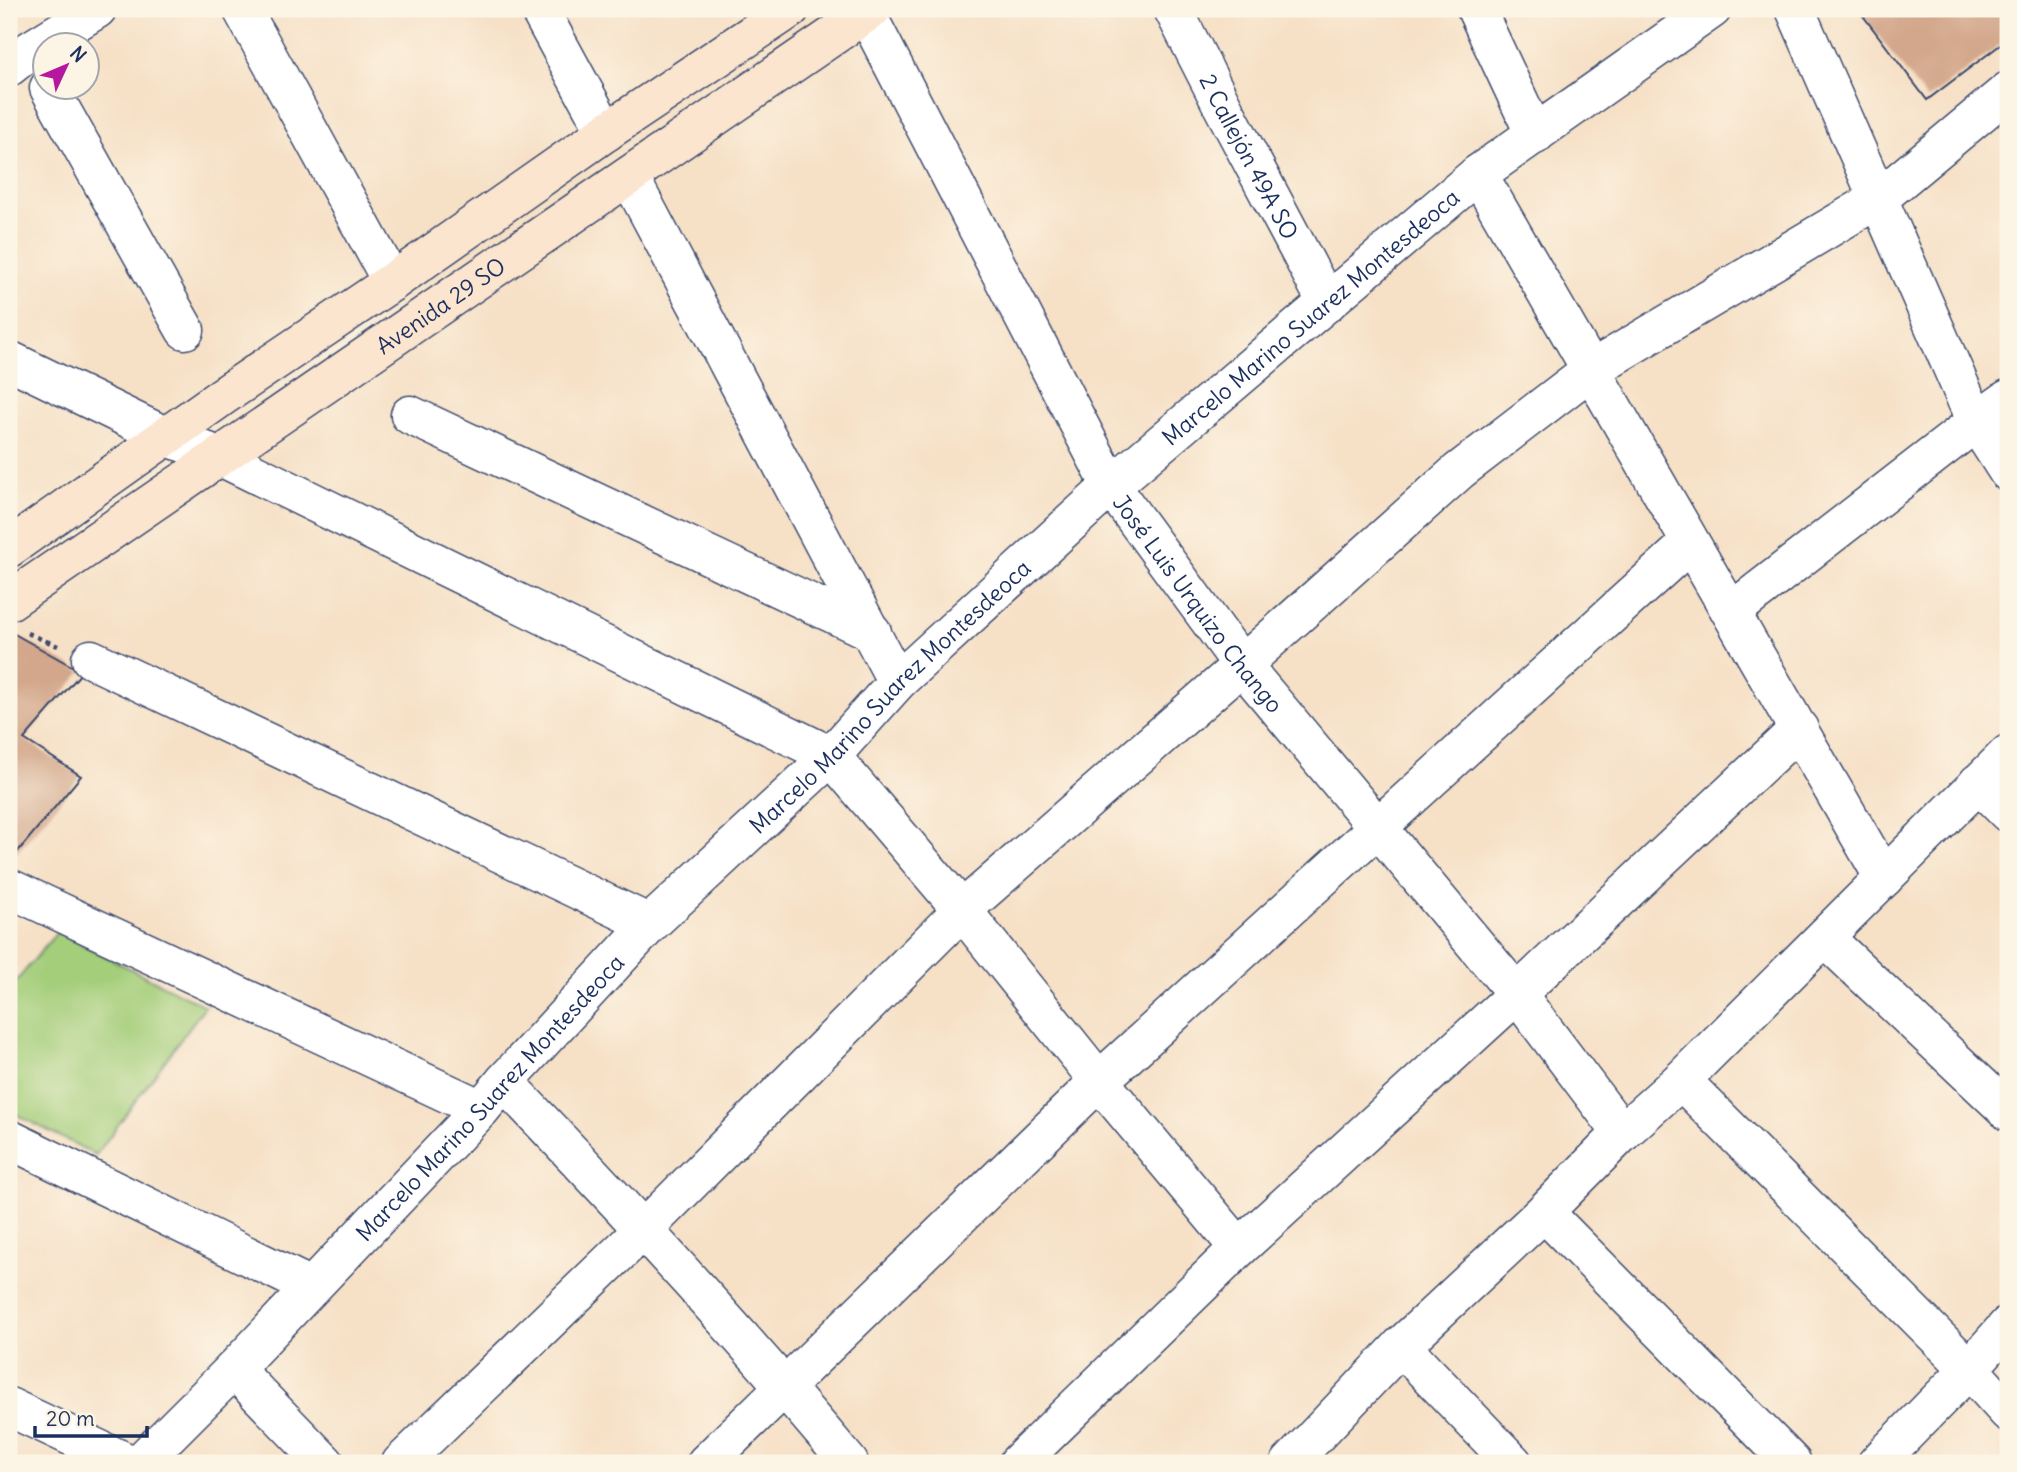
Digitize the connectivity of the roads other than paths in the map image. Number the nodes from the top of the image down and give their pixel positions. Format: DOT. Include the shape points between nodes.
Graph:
graph roads {
  1 [pos="242,9"];
  2 [pos="539,9"];
  3 [pos="790,9"];
  4 [pos="1173,9"];
  5 [pos="1476,9"];
  6 [pos="1712,9"];
  7 [pos="1795,9"];
  8 [pos="869,11"];
  9 [pos="74,15"];
  10 [pos="28,66"];
  11 [pos="2008,91"];
  12 [pos="57,102"];
  13 [pos="606,132"];
  14 [pos="1535,135"];
  15 [pos="1478,174"];
  16 [pos="629,176"];
  17 [pos="1878,199"];
  18 [pos="392,282"];
  19 [pos="1327,303"];
  20 [pos="186,330"];
  21 [pos="9,360"];
  22 [pos="1592,369"];
  23 [pos="2008,399"];
  24 [pos="410,415"];
  25 [pos="1976,422"];
  26 [pos="165,436"];
  27 [pos="219,456"];
  28 [pos="2008,472"];
  29 [pos="1111,486"];
  30 [pos="1690,543"];
  31 [pos="9,548"];
  32 [pos="1731,612"];
  33 [pos="15,616"];
  34 [pos="872,632"];
  35 [pos="91,659"];
  36 [pos="1242,665"];
  37 [pos="897,682"];
  38 [pos="1799,729"];
  39 [pos="2008,754"];
  40 [pos="831,756"];
  41 [pos="1978,783"];
  42 [pos="2008,813"];
  43 [pos="1377,827"];
  44 [pos="1884,878"];
  45 [pos="9,888"];
  46 [pos="962,910"];
  47 [pos="650,924"];
  48 [pos="1825,938"];
  49 [pos="1517,994"];
  50 [pos="1681,1080"];
  51 [pos="1099,1081"];
  52 [pos="493,1096"];
  53 [pos="2008,1111"];
  54 [pos="1622,1133"];
  55 [pos="9,1139"];
  56 [pos="1544,1212"];
  57 [pos="644,1229"];
  58 [pos="1239,1248"];
  59 [pos="311,1287"];
  60 [pos="2008,1325"];
  61 [pos="1401,1346"];
  62 [pos="1969,1368"];
  63 [pos="234,1369"];
  64 [pos="784,1385"];
  65 [pos="9,1407"];
  66 [pos="2008,1412"];
  67 [pos="128,1463"];
  68 [pos="140,1463"];
  69 [pos="325,1463"];
  70 [pos="401,1463"];
  71 [pos="706,1463"];
  72 [pos="849,1463"];
  73 [pos="1018,1463"];
  74 [pos="1290,1463"];
  75 [pos="1513,1463"];
  76 [pos="1792,1463"];
  77 [pos="1877,1463"];
  1 -- 18 [label="street"];
  2 -- 13 [label="street"];
  3 -- 13 [label="street, Avenida 29 SO"];
  4 -- 19 [label="street, 2 Callejón 49A SO"];
  5 -- 14 [label="street"];
  6 -- 14 [label="street, Marcelo Marino Suarez Montesdeoca"];
  7 -- 17 [label="street"];
  8 -- 16 [label="street, Avenida 29 SO"];
  8 -- 29 [label="street, José Luis Urquizo Chango"];
  9 -- 10 [label="street"];
  11 -- 17 [label="street"];
  12 -- 20 [label="street"];
  13 -- 18 [label="street, Avenida 29 SO"];
  14 -- 15 [label="street, Marcelo Marino Suarez Montesdeoca"];
  15 -- 19 [label="street, Marcelo Marino Suarez Montesdeoca"];
  15 -- 22 [label="street"];
  16 -- 27 [label="street, Avenida 29 SO"];
  16 -- 34 [label="street"];
  17 -- 22 [label="street"];
  17 -- 25 [label="street"];
  18 -- 26 [label="street, Avenida 29 SO"];
  19 -- 29 [label="street, Marcelo Marino Suarez Montesdeoca"];
  21 -- 26 [label="street"];
  22 -- 30 [label="street"];
  22 -- 36 [label="street" via="1460,471"];
  23 -- 25 [label="street"];
  24 -- 34 [label="street"];
  25 -- 28 [label="street"];
  25 -- 32 [label="street"];
  26 -- 27 [label="street"];
  26 -- 31 [label="street, Avenida 29 SO"];
  27 -- 33 [label="street, Avenida 29 SO"];
  27 -- 40 [label="street"];
  29 -- 36 [label="street, José Luis Urquizo Chango"];
  29 -- 37 [label="street, Marcelo Marino Suarez Montesdeoca"];
  30 -- 32 [label="street"];
  30 -- 43 [label="street"];
  32 -- 38 [label="street"];
  34 -- 37 [label="street"];
  35 -- 47 [label="street"];
  36 -- 43 [label="street, José Luis Urquizo Chango"];
  36 -- 46 [label="street"];
  37 -- 40 [label="street, Marcelo Marino Suarez Montesdeoca"];
  38 -- 44 [label="street"];
  38 -- 49 [label="street"];
  39 -- 41 [label="street"];
  40 -- 46 [label="street"];
  40 -- 47 [label="street, Marcelo Marino Suarez Montesdeoca"];
  41 -- 42 [label="street"];
  41 -- 44 [label="street"];
  43 -- 49 [label="street, José Luis Urquizo Chango"];
  43 -- 51 [label="street"];
  44 -- 48 [label="street"];
  45 -- 52 [label="street"];
  46 -- 51 [label="street"];
  46 -- 57 [label="street"];
  47 -- 52 [label="street, Marcelo Marino Suarez Montesdeoca"];
  48 -- 50 [label="street"];
  48 -- 53 [label="street"];
  49 -- 54 [label="street, José Luis Urquizo Chango"];
  49 -- 58 [label="street"];
  50 -- 54 [label="street"];
  50 -- 62 [label="street"];
  51 -- 58 [label="street"];
  51 -- 64 [label="street"];
  52 -- 57 [label="street"];
  52 -- 59 [label="street, Marcelo Marino Suarez Montesdeoca"];
  54 -- 56 [label="street"];
  55 -- 59 [label="street"];
  56 -- 61 [label="street"];
  56 -- 76 [label="street"];
  57 -- 64 [label="street"];
  57 -- 70 [label="street"];
  58 -- 73 [label="street"];
  59 -- 63 [label="street, Marcelo Marino Suarez Montesdeoca"];
  60 -- 62 [label="street"];
  61 -- 74 [label="street"];
  61 -- 75 [label="street"];
  62 -- 66 [label="street"];
  62 -- 77 [label="street"];
  63 -- 68 [label="street, Marcelo Marino Suarez Montesdeoca"];
  63 -- 69 [label="street"];
  64 -- 71 [label="street"];
  64 -- 72 [label="street"];
  65 -- 67 [label="street"];
}
